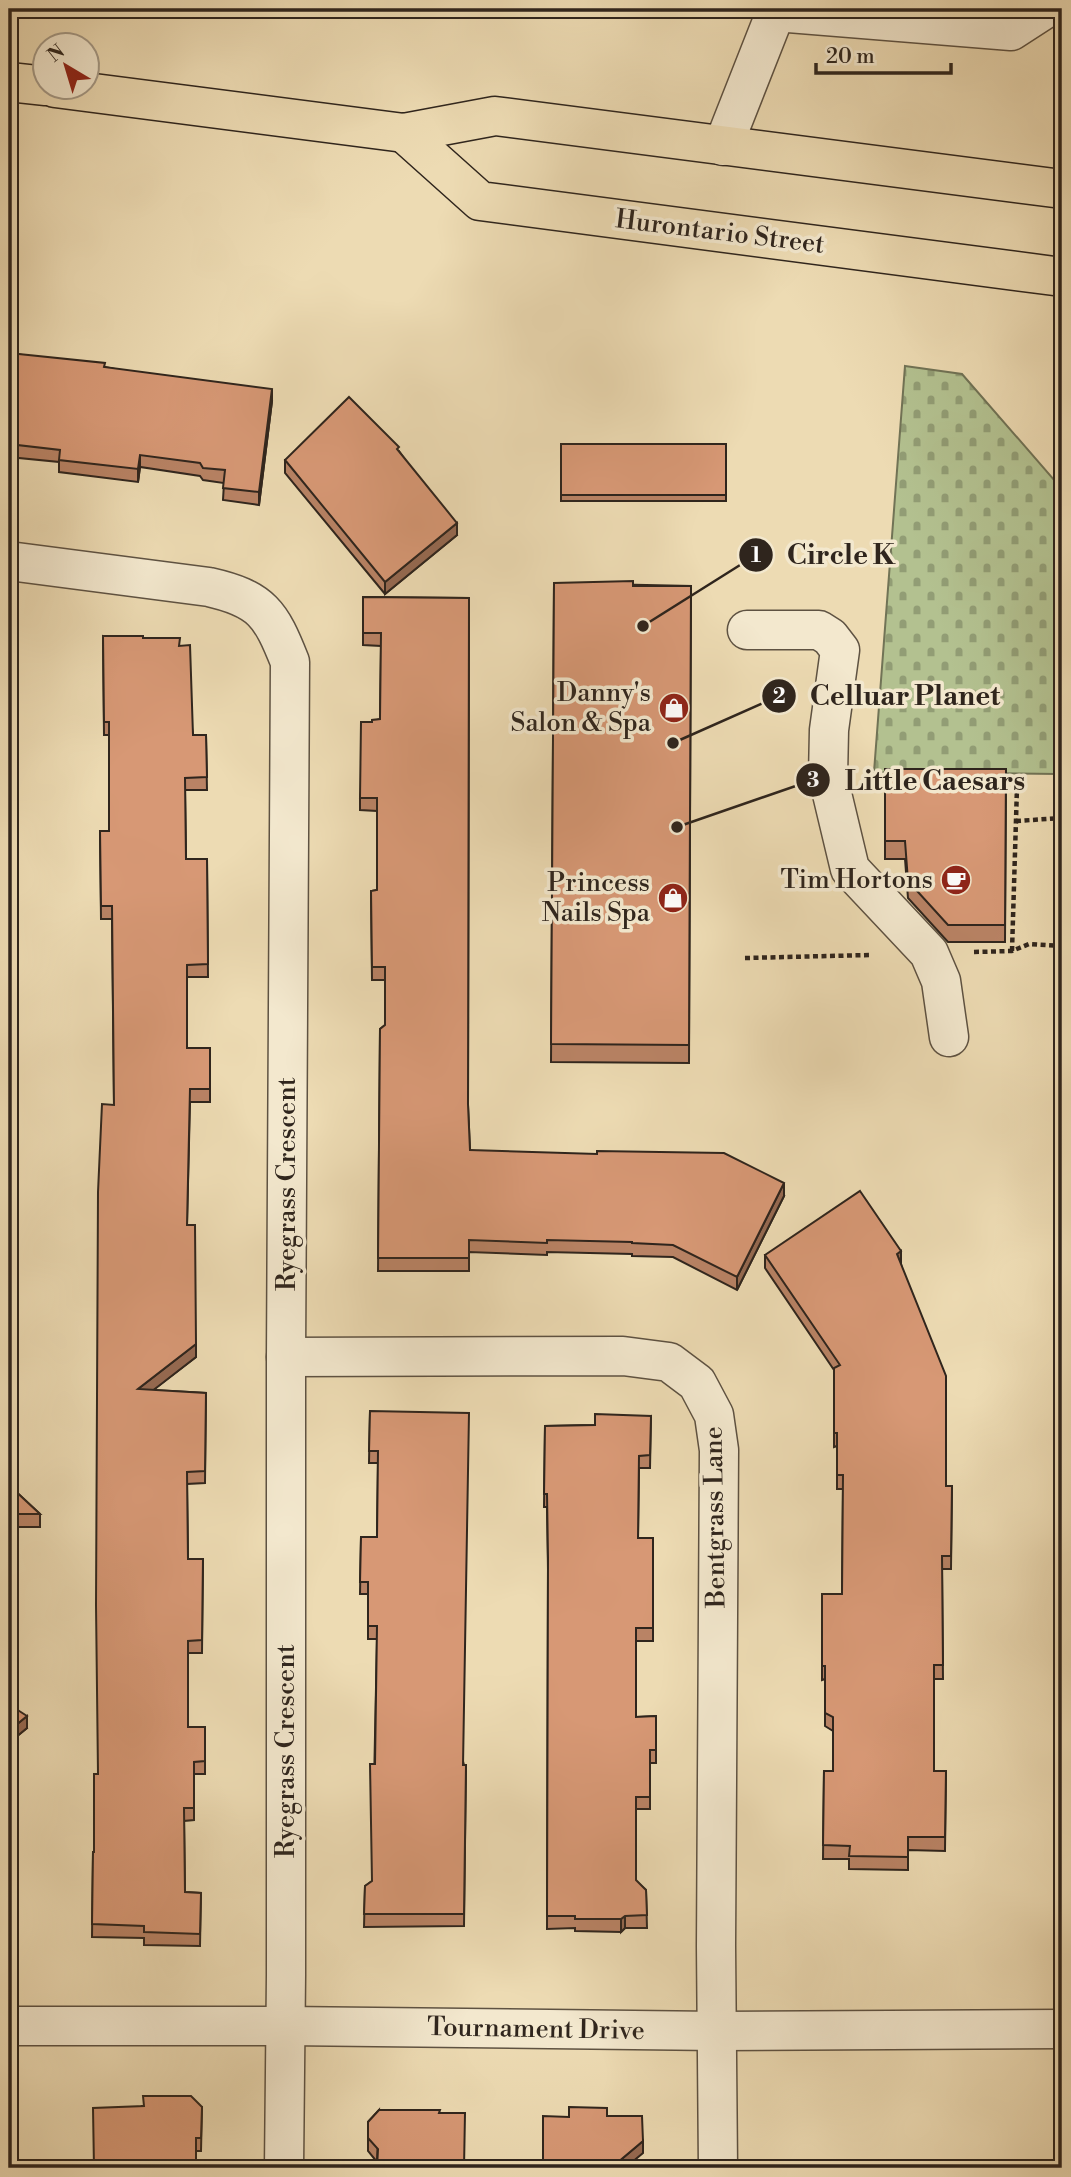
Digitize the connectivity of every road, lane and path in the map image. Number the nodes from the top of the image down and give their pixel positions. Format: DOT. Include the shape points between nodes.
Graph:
graph roads {
  1 [pos="1045,9"];
  2 [pos="776,10"];
  3 [pos="9,82"];
  4 [pos="32,84"];
  5 [pos="102,94"];
  6 [pos="404,132"];
  7 [pos="723,146"];
  8 [pos="1062,189"];
  9 [pos="1062,276"];
  10 [pos="9,561"];
  11 [pos="747,630"];
  12 [pos="1017,787"];
  13 [pos="1062,818"];
  14 [pos="1016,821"];
  15 [pos="1012,951"];
  16 [pos="948,1037"];
  17 [pos="286,1357"];
  18 [pos="9,2026"];
  19 [pos="286,2026"];
  20 [pos="1062,2029"];
  21 [pos="717,2031"];
  22 [pos="284,2168"];
  23 [pos="718,2168"];
  1 -- 2 [label="street" via="1011,31"];
  2 -- 7 [label="street"];
  3 -- 4 [label="main road"];
  5 -- 6 [label="main road"];
  6 -- 7 [label="main road" via="495,116"];
  6 -- 9 [label="main road, Hurontario Street" via="480,201"];
  7 -- 8 [label="main road"];
  10 -- 17 [label="street, Ryegrass Crescent" via="231,592 260,607 277,630 290,662"];
  11 -- 16 [label="street" via="819,630 840,650 828,777 850,869 929,953 941,981"];
  12 -- 14 [label="path"];
  13 -- 14 [label="path"];
  14 -- 15 [label="path"];
  17 -- 19 [label="street, Ryegrass Crescent"];
  17 -- 21 [label="street, Bentgrass Lane" via="623,1356 669,1362 697,1383 714,1415 719,1450"];
  18 -- 19 [label="street, Tournament Drive"];
  19 -- 21 [label="street, Tournament Drive"];
  19 -- 22 [label="street, Ryegrass Crescent"];
  20 -- 21 [label="street, Tournament Drive"];
  21 -- 23 [label="street, Bentgrass Lane"];
}
